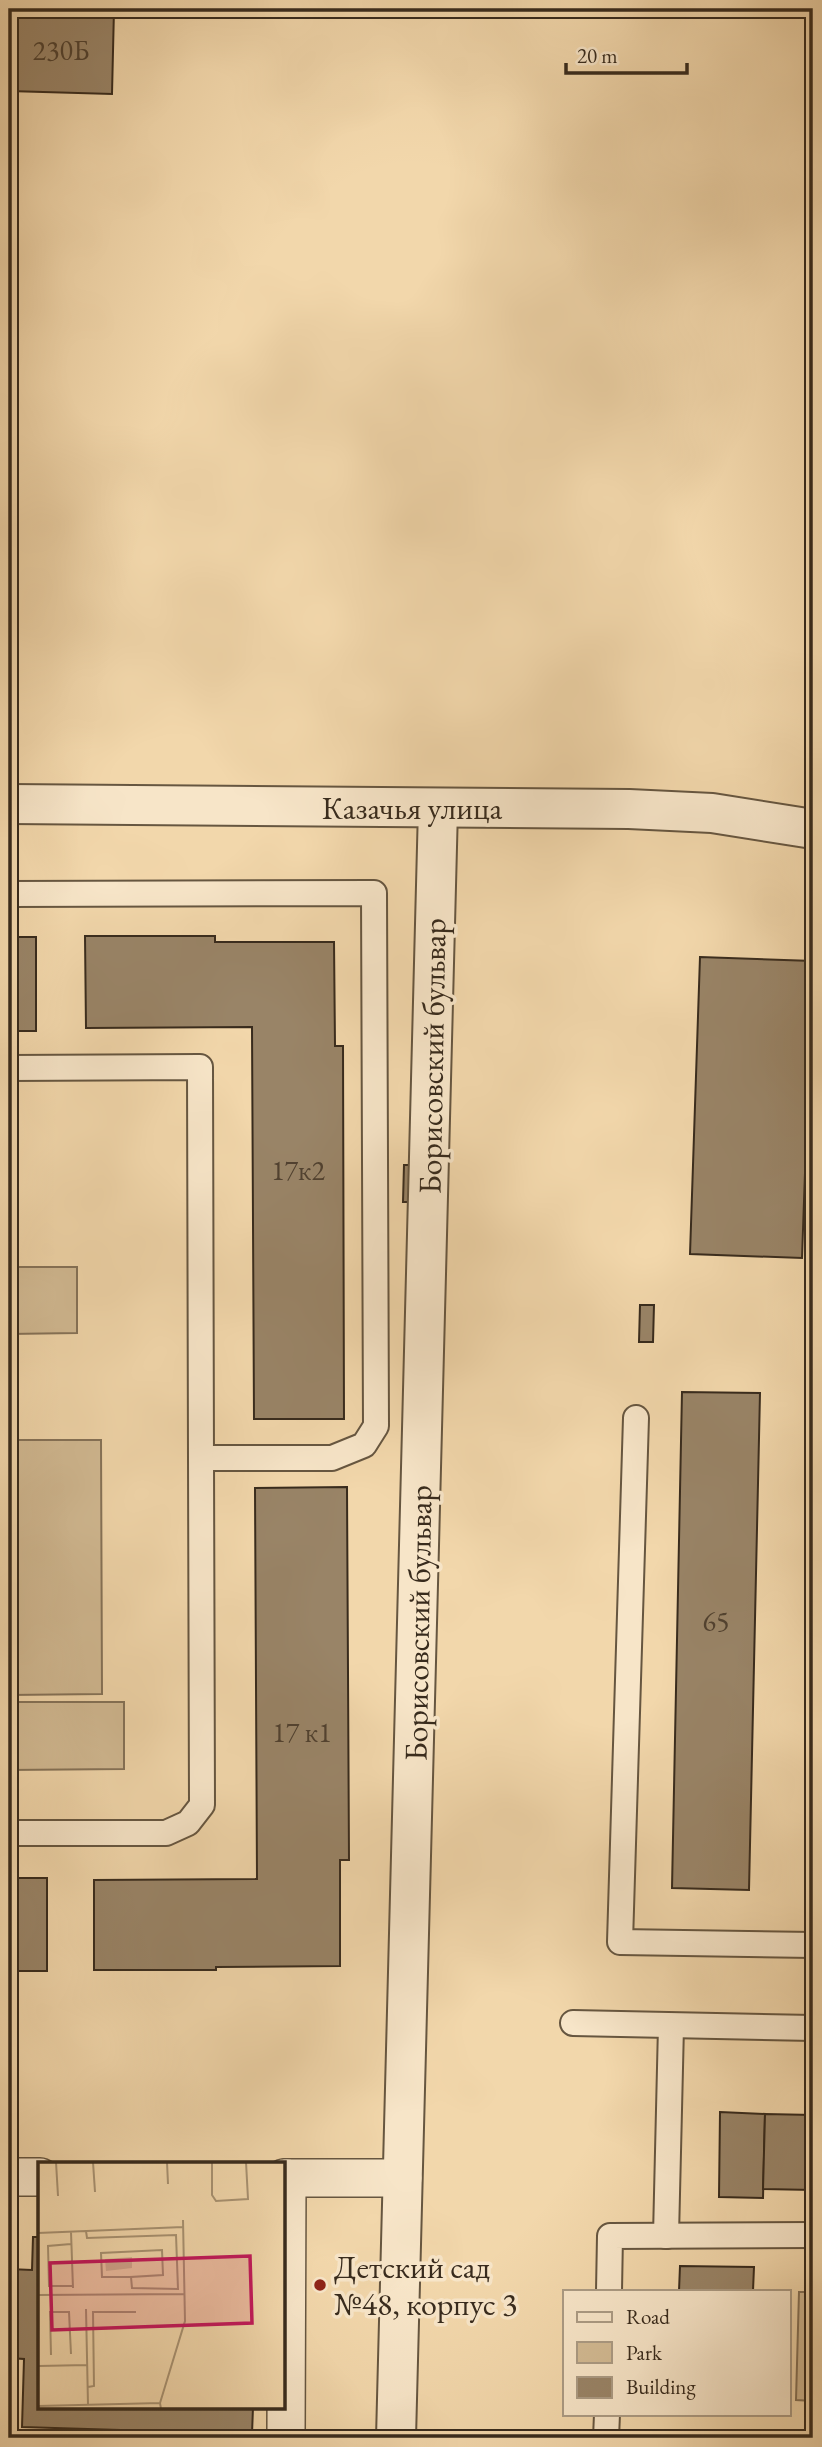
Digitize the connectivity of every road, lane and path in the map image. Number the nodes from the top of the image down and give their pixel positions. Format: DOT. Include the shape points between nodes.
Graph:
graph roads {
  1 [pos="9,804"];
  2 [pos="438,808"];
  3 [pos="813,830"];
  4 [pos="9,894"];
  5 [pos="9,1068"];
  6 [pos="636,1418"];
  7 [pos="201,1458"];
  8 [pos="9,1833"];
  9 [pos="813,1945"];
  10 [pos="573,2023"];
  11 [pos="671,2026"];
  12 [pos="813,2028"];
  13 [pos="9,2177"];
  14 [pos="38,2177"];
  15 [pos="285,2178"];
  16 [pos="403,2178"];
  17 [pos="813,2235"];
  18 [pos="666,2236"];
  19 [pos="609,2290"];
  20 [pos="607,2416"];
  21 [pos="286,2438"];
  22 [pos="397,2438"];
  23 [pos="606,2438"];
  1 -- 2 [label="street, Казачья улица"];
  2 -- 3 [label="street, Казачья улица" via="712,813"];
  2 -- 16 [label="street, Борисовский бульвар"];
  4 -- 7 [label="lane" via="374,893 376,1426 364,1445 332,1458"];
  5 -- 7 [label="lane" via="200,1068"];
  6 -- 9 [label="lane" via="620,1942"];
  7 -- 8 [label="lane" via="202,1805 188,1823 166,1833"];
  10 -- 11 [label="lane"];
  11 -- 12 [label="lane"];
  11 -- 18 [label="lane"];
  13 -- 14 [label="street"];
  15 -- 16 [label="street"];
  15 -- 21 [label="street"];
  16 -- 22 [label="street, Борисовский бульвар"];
  17 -- 18 [label="lane"];
  18 -- 19 [label="lane" via="610,2236"];
  20 -- 23 [label="lane"];
}
